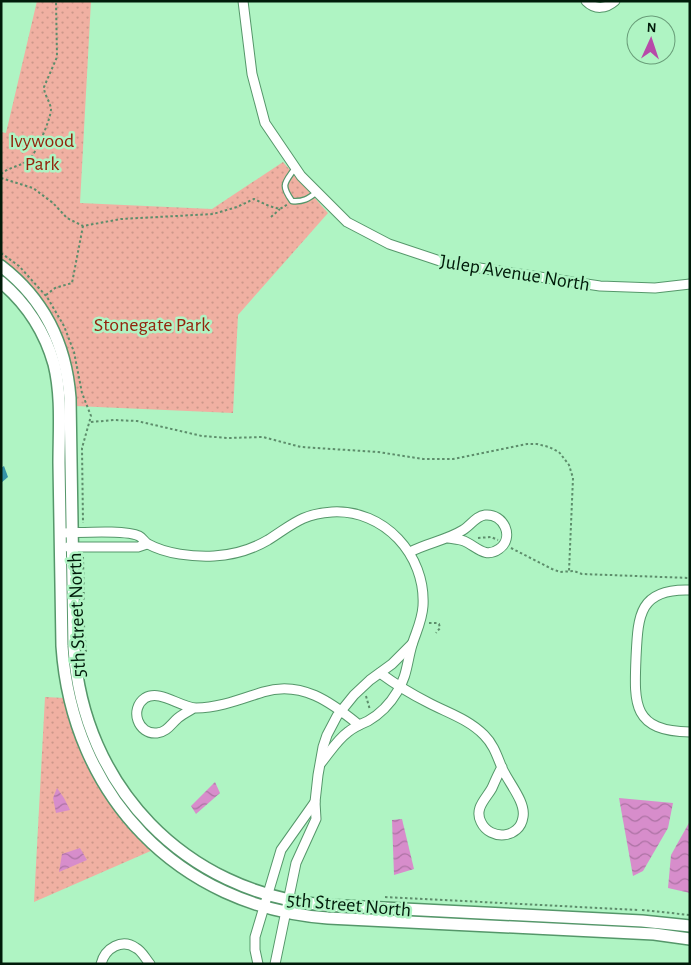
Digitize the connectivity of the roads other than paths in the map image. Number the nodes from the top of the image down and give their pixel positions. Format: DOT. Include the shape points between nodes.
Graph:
graph roads {
  1 [pos="243,1"];
  2 [pos="586,1"];
  3 [pos="615,1"];
  4 [pos="296,168"];
  5 [pos="317,192"];
  6 [pos="1,266"];
  7 [pos="1,282"];
  8 [pos="690,284"];
  9 [pos="60,533"];
  10 [pos="73,533"];
  11 [pos="448,538"];
  12 [pos="147,544"];
  13 [pos="61,547"];
  14 [pos="73,547"];
  15 [pos="410,552"];
  16 [pos="690,590"];
  17 [pos="412,644"];
  18 [pos="380,673"];
  19 [pos="400,687"];
  20 [pos="194,708"];
  21 [pos="341,710"];
  22 [pos="359,726"];
  23 [pos="690,732"];
  24 [pos="321,763"];
  25 [pos="502,767"];
  26 [pos="315,802"];
  27 [pos="267,895"];
  28 [pos="288,900"];
  29 [pos="264,907"];
  30 [pos="285,913"];
  31 [pos="690,926"];
  32 [pos="690,939"];
  33 [pos="101,964"];
  34 [pos="150,964"];
  35 [pos="258,964"];
  36 [pos="275,964"];
  1 -- 4 [label="street, Julep Avenue North" via="252,74 265,123"];
  2 -- 3 [label="street" via="599,8"];
  4 -- 5 [label="street, Julep Avenue North"];
  4 -- 5 [label="lane" via="284,185 292,201 309,199"];
  5 -- 8 [label="street, Julep Avenue North" via="347,222 389,244 446,263 600,286 655,288"];
  6 -- 10 [label="street, 5th Street North" via="26,289 46,314 66,362 70,398"];
  7 -- 9 [label="street, 5th Street North" via="36,321 54,365 58,400"];
  9 -- 10 [label="street"];
  9 -- 13 [label="street, 5th Street North"];
  10 -- 12 [label="street" via="110,532 140,536"];
  10 -- 14 [label="street, 5th Street North"];
  11 -- 11 [label="street" via="490,553 503,546 507,533 499,519 485,515"];
  11 -- 15 [label="street"];
  12 -- 14 [label="street" via="138,547"];
  12 -- 15 [label="street" via="187,555 241,552 306,517 336,512 360,515 379,523"];
  13 -- 14 [label="street"];
  13 -- 29 [label="street, 5th Street North" via="64,675 77,729 98,775 126,816 167,856 210,885"];
  14 -- 27 [label="street, 5th Street North" via="77,678 91,730 109,769 140,813 165,839 214,873"];
  15 -- 17 [label="street" via="420,577 423,601 422,620"];
  16 -- 23 [label="street" via="661,594 646,606 639,620 635,689 636,701 649,722 668,731"];
  17 -- 18 [label="street"];
  17 -- 19 [label="street"];
  18 -- 19 [label="street"];
  18 -- 21 [label="street"];
  19 -- 22 [label="street" via="380,712"];
  19 -- 25 [label="street" via="475,727 494,748"];
  20 -- 20 [label="street" via="152,695 139,704 137,717 146,730 160,733"];
  20 -- 21 [label="street" via="227,704 269,690 286,689 313,694"];
  21 -- 22 [label="street"];
  21 -- 24 [label="street" via="324,741"];
  22 -- 24 [label="street" via="341,739"];
  24 -- 26 [label="street"];
  25 -- 25 [label="street" via="479,811 485,828 501,836 518,828 524,814"];
  26 -- 27 [label="street" via="283,846"];
  26 -- 28 [label="street" via="316,819 296,863"];
  27 -- 28 [label="street, 5th Street North"];
  27 -- 29 [label="street"];
  28 -- 30 [label="street"];
  28 -- 31 [label="street, 5th Street North" via="323,905"];
  29 -- 30 [label="street, 5th Street North"];
  29 -- 35 [label="street" via="254,941"];
  30 -- 32 [label="street, 5th Street North"];
  30 -- 36 [label="street"];
  33 -- 34 [label="street" via="109,949 127,944 139,950"];
}
